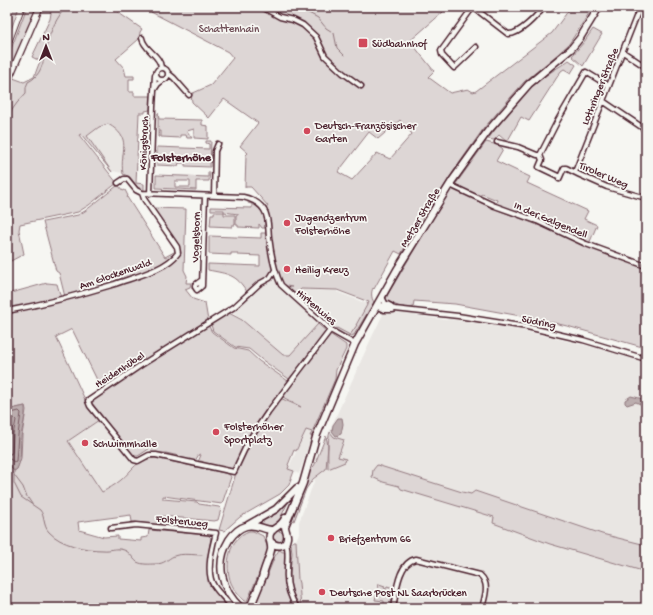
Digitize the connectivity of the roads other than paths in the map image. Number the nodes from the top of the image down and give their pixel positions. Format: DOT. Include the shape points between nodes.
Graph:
graph roads {
  1 [pos="40,7"];
  2 [pos="262,7"];
  3 [pos="473,7"];
  4 [pos="534,7"];
  5 [pos="543,7"];
  6 [pos="599,7"];
  7 [pos="640,7"];
  8 [pos="540,12"];
  9 [pos="142,38"];
  10 [pos="476,47"];
  11 [pos="623,52"];
  12 [pos="161,67"];
  13 [pos="646,67"];
  14 [pos="168,73"];
  15 [pos="155,75"];
  16 [pos="163,80"];
  17 [pos="7,83"];
  18 [pos="360,86"];
  19 [pos="609,86"];
  20 [pos="153,93"];
  21 [pos="189,95"];
  22 [pos="603,101"];
  23 [pos="646,130"];
  24 [pos="498,142"];
  25 [pos="218,144"];
  26 [pos="540,155"];
  27 [pos="575,172"];
  28 [pos="118,183"];
  29 [pos="450,185"];
  30 [pos="142,193"];
  31 [pos="150,194"];
  32 [pos="205,196"];
  33 [pos="214,196"];
  34 [pos="646,198"];
  35 [pos="646,266"];
  36 [pos="275,270"];
  37 [pos="268,279"];
  38 [pos="201,283"];
  39 [pos="280,283"];
  40 [pos="382,297"];
  41 [pos="377,306"];
  42 [pos="399,309"];
  43 [pos="7,311"];
  44 [pos="425,312"];
  45 [pos="331,330"];
  46 [pos="355,344"];
  47 [pos="646,359"];
  48 [pos="306,470"];
  49 [pos="297,488"];
  50 [pos="247,526"];
  51 [pos="111,528"];
  52 [pos="275,529"];
  53 [pos="285,531"];
  54 [pos="270,539"];
  55 [pos="286,542"];
  56 [pos="277,546"];
  57 [pos="262,578"];
  58 [pos="249,607"];
  59 [pos="232,608"];
  60 [pos="241,608"];
  61 [pos="284,608"];
  62 [pos="292,608"];
  63 [pos="297,608"];
  64 [pos="393,608"];
  65 [pos="482,608"];
  1 -- 17 [label="main road"];
  2 -- 18 [label="street" via="303,25 316,37 325,56"];
  3 -- 8 [label="street" via="508,34 515,33"];
  3 -- 10 [label="street" via="441,51 452,70"];
  4 -- 8 [label="street"];
  5 -- 8 [label="street"];
  6 -- 29 [label="main road, Metzer Straße" via="571,49 529,84 494,123"];
  7 -- 11 [label="street, Lothringer Straße"];
  9 -- 12 [label="street"];
  11 -- 13 [label="street"];
  11 -- 19 [label="street, Lothringer Straße"];
  12 -- 14 [label="street"];
  12 -- 15 [label="street"];
  14 -- 16 [label="street"];
  14 -- 21 [label="street"];
  15 -- 16 [label="street"];
  15 -- 20 [label="street, Königsbruch"];
  16 -- 20 [label="street"];
  19 -- 22 [label="street, Lothringer Straße"];
  19 -- 26 [label="street" via="586,72"];
  20 -- 31 [label="street, Königsbruch"];
  22 -- 23 [label="street"];
  22 -- 27 [label="street, Lothringer Straße"];
  24 -- 26 [label="street"];
  25 -- 33 [label="street" via="215,151"];
  26 -- 27 [label="street, Tiroler Weg" via="542,160 539,167 560,178 564,168"];
  27 -- 34 [label="street, Tiroler Weg" via="615,190"];
  28 -- 30 [label="street" via="127,179"];
  29 -- 35 [label="street, In der Galgendell" via="586,244"];
  29 -- 40 [label="main road, Metzer Straße"];
  30 -- 31 [label="street, Hirtenwies"];
  30 -- 43 [label="street, Am Glockenwald" via="177,247 176,256 153,271 136,277 58,301"];
  31 -- 32 [label="street, Hirtenwies"];
  32 -- 33 [label="street, Hirtenwies"];
  32 -- 38 [label="street, Vogelsborn"];
  33 -- 36 [label="street, Hirtenwies" via="248,198 263,208 267,216"];
  36 -- 37 [label="street, Heidenhübel"];
  36 -- 39 [label="street, Hirtenwies"];
  37 -- 39 [label="street"];
  37 -- 45 [label="street, Heidenhübel" via="234,307 88,401 134,460 156,455 234,472 249,440 268,412 296,372"];
  39 -- 45 [label="street, Hirtenwies"];
  40 -- 41 [label="main road, Metzer Straße"];
  40 -- 42 [label="street, Südring" via="387,304"];
  41 -- 42 [label="street, Südring"];
  41 -- 44 [label="street, Südring" via="384,310"];
  41 -- 46 [label="main road, Metzer Straße"];
  42 -- 44 [label="street, Südring"];
  44 -- 47 [label="street, Südring" via="532,329"];
  45 -- 46 [label="street, Hirtenwies"];
  46 -- 48 [label="main road, Metzer Straße" via="316,437"];
  48 -- 49 [label="main road, Metzer Straße"];
  48 -- 53 [label="main road, Metzer Straße"];
  49 -- 50 [label="main road" via="276,509"];
  49 -- 52 [label="main road, Metzer Straße" via="283,522"];
  50 -- 52 [label="main road"];
  50 -- 60 [label="main road" via="231,537 222,563 227,592"];
  51 -- 59 [label="street, Folsterweg" via="136,525 216,533 211,557 211,579"];
  52 -- 53 [label="main road" via="281,528"];
  52 -- 54 [label="main road, Metzer Straße" via="270,533"];
  53 -- 55 [label="main road, Metzer Straße"];
  54 -- 56 [label="main road"];
  54 -- 57 [label="main road, Metzer Straße" via="271,549"];
  54 -- 58 [label="main road" via="257,529 246,530 236,537 228,552 226,580 233,594"];
  55 -- 56 [label="main road"];
  55 -- 63 [label="street" via="289,555 287,583"];
  56 -- 57 [label="main road, Metzer Straße"];
  57 -- 58 [label="main road, Metzer Straße"];
  61 -- 62 [label="street"];
  64 -- 65 [label="street" via="403,569 408,562 416,559 479,574 486,584"];
}
